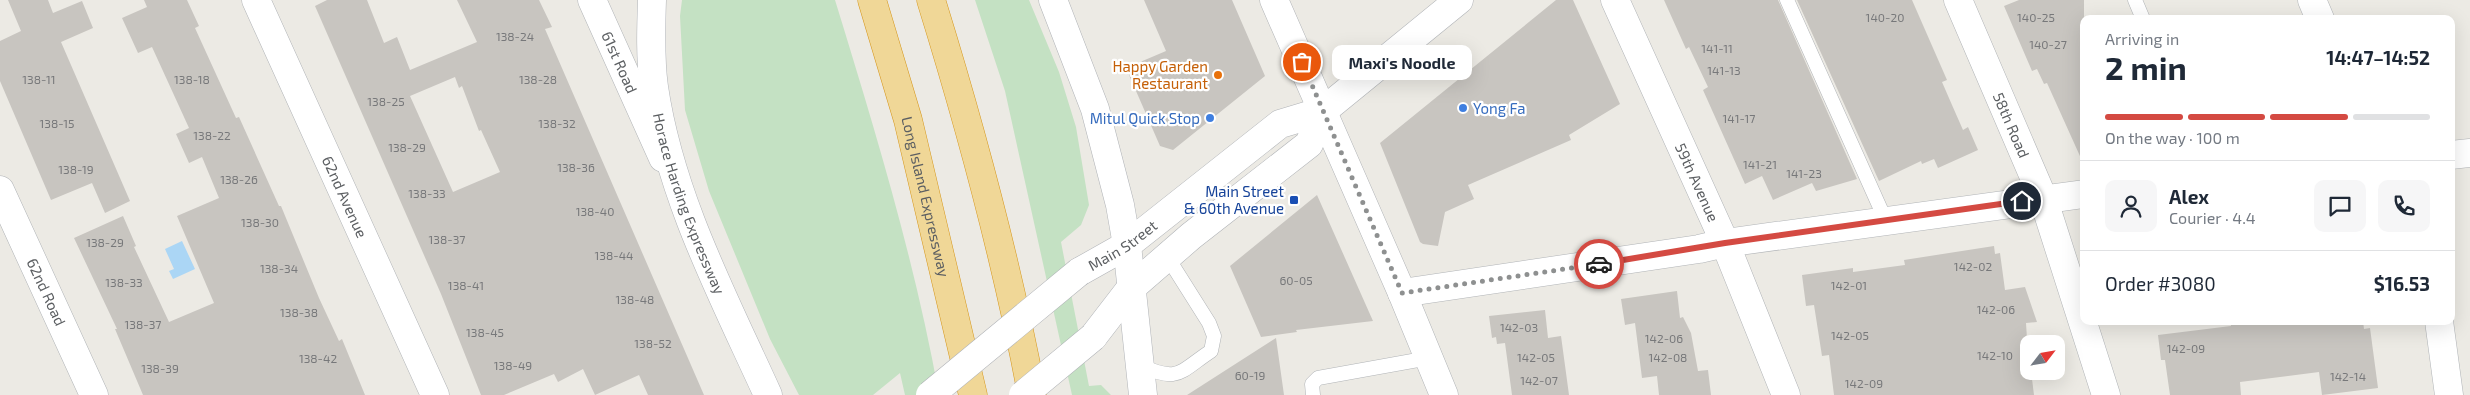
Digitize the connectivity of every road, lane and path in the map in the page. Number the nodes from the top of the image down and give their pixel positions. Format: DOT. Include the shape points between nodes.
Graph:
graph roads {
  1 [pos="256,0"];
  2 [pos="592,0"];
  3 [pos="652,0"];
  4 [pos="872,0"];
  5 [pos="931,0"];
  6 [pos="1054,0"];
  7 [pos="1274,0"];
  8 [pos="1459,0"];
  9 [pos="1615,0"];
  10 [pos="1787,0"];
  11 [pos="1958,0"];
  12 [pos="2135,0"];
  13 [pos="2312,0"];
  14 [pos="2141,15"];
  15 [pos="2318,15"];
  16 [pos="1323,111"];
  17 [pos="2470,153"];
  18 [pos="2455,155"];
  19 [pos="0,190"];
  20 [pos="2080,194"];
  21 [pos="2043,198"];
  22 [pos="684,205"];
  23 [pos="1886,221"];
  24 [pos="1725,243"];
  25 [pos="1126,245"];
  26 [pos="1168,258"];
  27 [pos="1130,288"];
  28 [pos="1402,293"];
  29 [pos="2080,314"];
  30 [pos="2084,325"];
  31 [pos="2440,325"];
  32 [pos="1429,358"];
  33 [pos="1139,365"];
  34 [pos="94,395"];
  35 [pos="435,395"];
  36 [pos="768,395"];
  37 [pos="930,395"];
  38 [pos="973,395"];
  39 [pos="1023,395"];
  40 [pos="1032,395"];
  41 [pos="1142,395"];
  42 [pos="1313,395"];
  43 [pos="1444,395"];
  44 [pos="1786,395"];
  45 [pos="2106,395"];
  46 [pos="2449,395"];
  1 -- 35 [label="street, 62nd Avenue"];
  2 -- 22 [label="street, 61st Road"];
  3 -- 22 [label="street, Horace Harding Expressway" via="654,85 662,128"];
  4 -- 38 [label="highway, Long Island Expressway" via="908,120"];
  5 -- 40 [label="highway" via="999,247"];
  6 -- 25 [label="street" via="1094,109 1120,204"];
  7 -- 16 [label="street"];
  8 -- 16 [label="street, Main Street"];
  9 -- 24 [label="street, 59th Avenue"];
  10 -- 23 [label="lane"];
  11 -- 21 [label="street, 58th Road"];
  12 -- 14 [label="lane"];
  13 -- 15 [label="street"];
  16 -- 25 [label="street, Main Street" via="1280,124"];
  16 -- 26 [label="street, Main Street" via="1309,144 1191,236"];
  16 -- 28 [label="street"];
  17 -- 18 [label="street"];
  19 -- 34 [label="street, 62nd Road"];
  20 -- 21 [label="street"];
  21 -- 23 [label="street"];
  21 -- 29 [label="street, 58th Road"];
  22 -- 36 [label="street, Horace Harding Expressway"];
  23 -- 24 [label="street"];
  24 -- 28 [label="street"];
  24 -- 44 [label="street, 59th Avenue"];
  25 -- 27 [label="street"];
  25 -- 37 [label="street, Main Street, bridge" via="1079,272"];
  26 -- 27 [label="street, Main Street"];
  26 -- 33 [label="lane" via="1209,323 1214,336 1211,350 1175,376"];
  27 -- 33 [label="street"];
  27 -- 39 [label="street, Main Street, bridge" via="1093,336"];
  28 -- 32 [label="street"];
  30 -- 45 [label="street, 58th Road"];
  31 -- 46 [label="street"];
  32 -- 42 [label="lane" via="1318,378 1312,384"];
  32 -- 43 [label="street"];
  33 -- 41 [label="street"];
}
